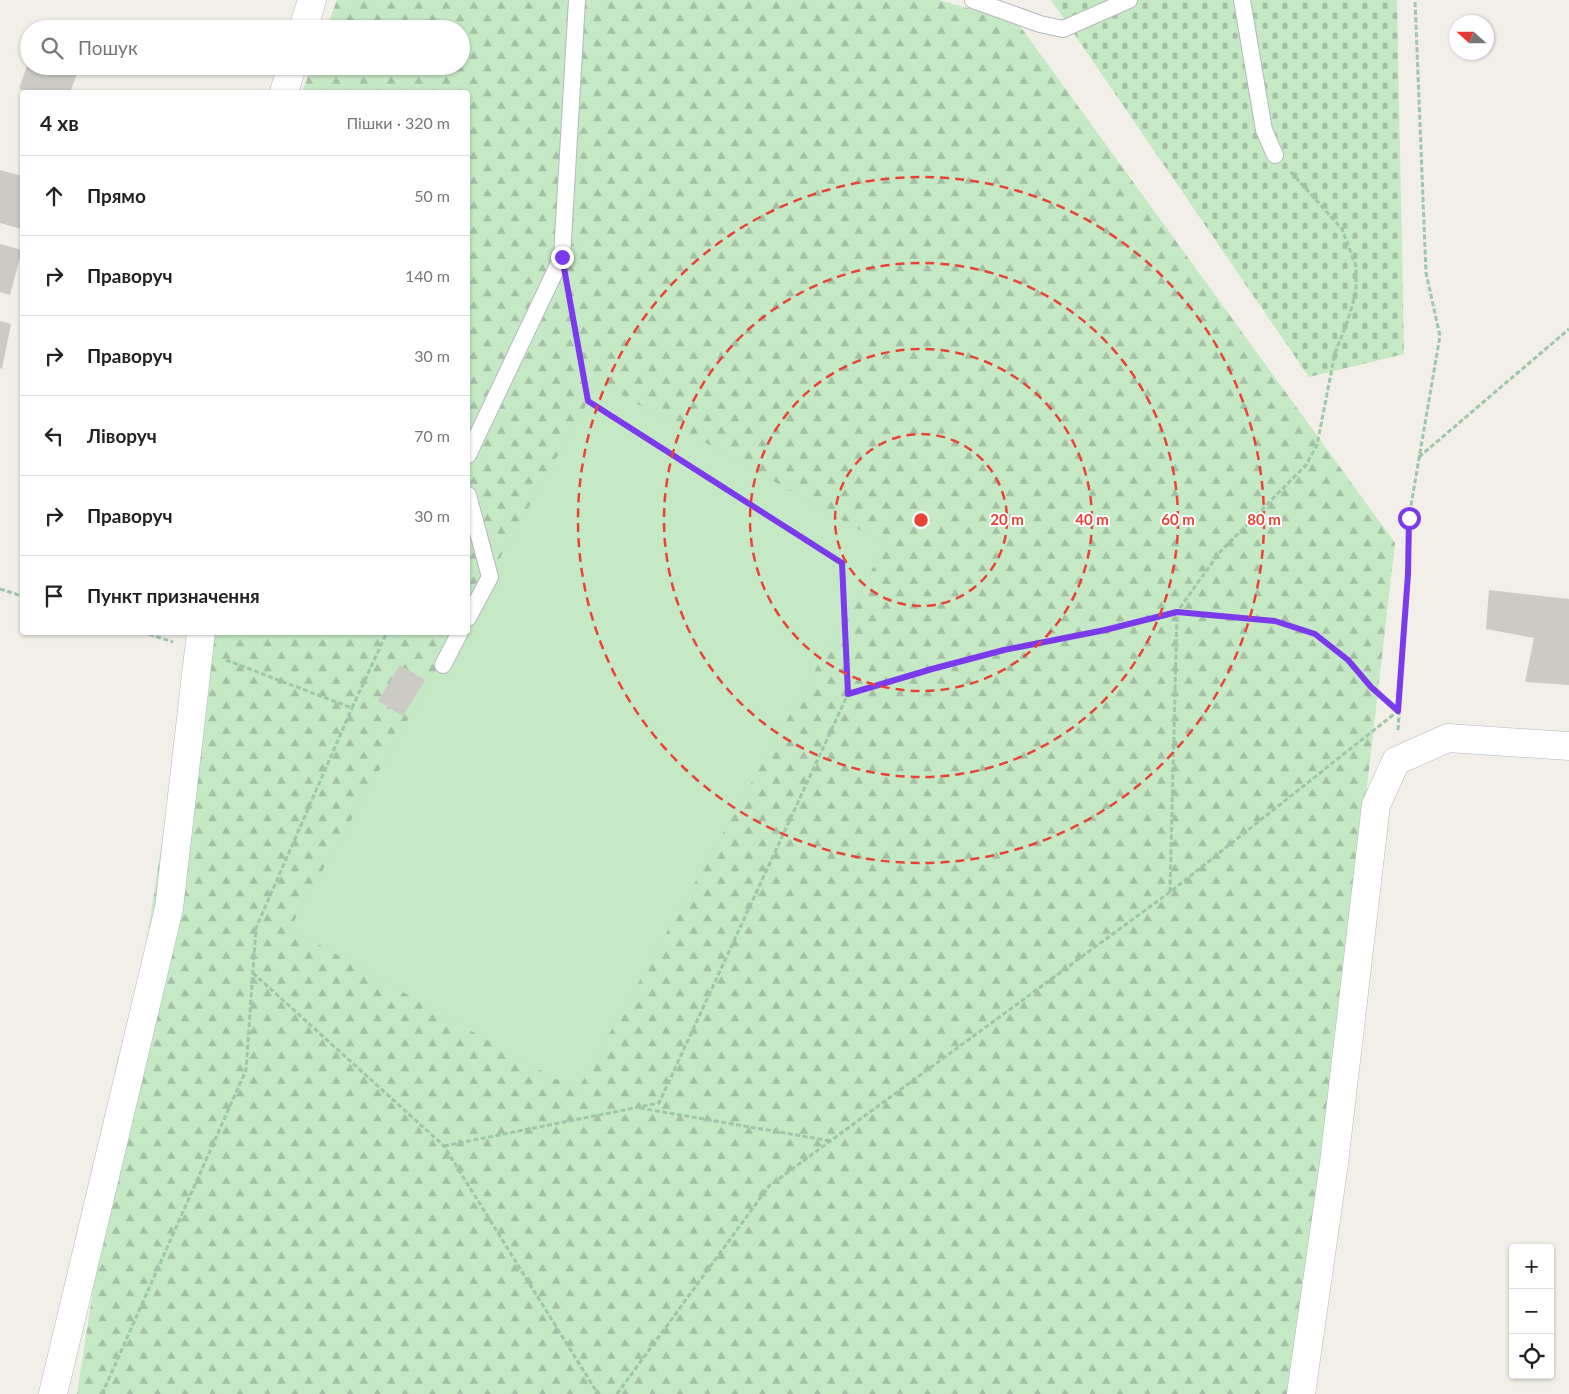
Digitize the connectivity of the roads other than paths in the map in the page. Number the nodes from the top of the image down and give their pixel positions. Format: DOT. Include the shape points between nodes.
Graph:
graph roads {
  1 [pos="312,0"];
  2 [pos="577,0"];
  3 [pos="973,0"];
  4 [pos="1129,0"];
  5 [pos="1242,0"];
  6 [pos="306,20"];
  7 [pos="289,75"];
  8 [pos="285,90"];
  9 [pos="1275,155"];
  10 [pos="470,451"];
  11 [pos="470,502"];
  12 [pos="470,614"];
  13 [pos="458,635"];
  14 [pos="200,641"];
  15 [pos="443,665"];
  16 [pos="1569,746"];
  17 [pos="53,1394"];
  18 [pos="1301,1394"];
  1 -- 6 [label="street"];
  2 -- 10 [label="lane" via="562,257"];
  3 -- 4 [label="lane" via="1063,29"];
  5 -- 9 [label="lane" via="1264,130"];
  7 -- 8 [label="street"];
  11 -- 12 [label="lane" via="490,577"];
  13 -- 15 [label="lane"];
  14 -- 17 [label="street" via="169,908"];
  16 -- 18 [label="street" via="1448,738 1396,761 1376,805 1334,1163"];
}
